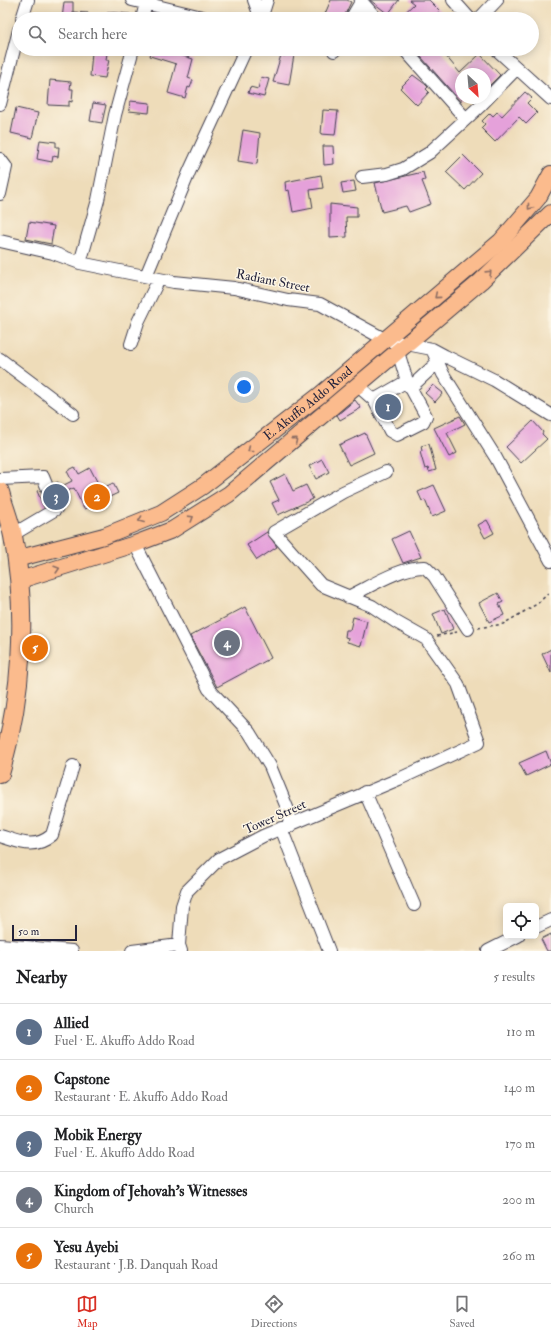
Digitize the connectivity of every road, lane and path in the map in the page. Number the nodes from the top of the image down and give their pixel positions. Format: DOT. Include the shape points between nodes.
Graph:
graph roads {
  1 [pos="28,0"];
  2 [pos="132,0"];
  3 [pos="254,0"];
  4 [pos="267,0"];
  5 [pos="361,0"];
  6 [pos="453,0"];
  7 [pos="497,0"];
  8 [pos="146,2"];
  9 [pos="24,12"];
  10 [pos="144,12"];
  11 [pos="184,12"];
  12 [pos="258,12"];
  13 [pos="263,12"];
  14 [pos="355,12"];
  15 [pos="371,12"];
  16 [pos="464,12"];
  17 [pos="486,12"];
  18 [pos="12,56"];
  19 [pos="131,56"];
  20 [pos="243,56"];
  21 [pos="410,56"];
  22 [pos="503,56"];
  23 [pos="516,69"];
  24 [pos="551,99"];
  25 [pos="0,104"];
  26 [pos="466,119"];
  27 [pos="0,159"];
  28 [pos="551,174"];
  29 [pos="362,177"];
  30 [pos="0,194"];
  31 [pos="551,213"];
  32 [pos="0,241"];
  33 [pos="80,262"];
  34 [pos="146,276"];
  35 [pos="159,279"];
  36 [pos="386,340"];
  37 [pos="131,344"];
  38 [pos="403,348"];
  39 [pos="432,349"];
  40 [pos="0,359"];
  41 [pos="438,362"];
  42 [pos="408,384"];
  43 [pos="358,386"];
  44 [pos="374,400"];
  45 [pos="72,414"];
  46 [pos="551,415"];
  47 [pos="386,472"];
  48 [pos="0,479"];
  49 [pos="0,492"];
  50 [pos="12,535"];
  51 [pos="135,544"];
  52 [pos="16,559"];
  53 [pos="551,561"];
  54 [pos="20,580"];
  55 [pos="551,591"];
  56 [pos="348,597"];
  57 [pos="468,629"];
  58 [pos="426,639"];
  59 [pos="73,766"];
  60 [pos="0,774"];
  61 [pos="364,792"];
  62 [pos="286,827"];
  63 [pos="0,836"];
  64 [pos="414,905"];
  65 [pos="551,920"];
  66 [pos="539,926"];
  67 [pos="512,939"];
  68 [pos="0,945"];
  69 [pos="180,948"];
  70 [pos="72,951"];
  71 [pos="132,951"];
  72 [pos="330,951"];
  73 [pos="488,951"];
  1 -- 9 [label="street"];
  2 -- 8 [label="street"];
  3 -- 12 [label="street"];
  4 -- 13 [label="street"];
  5 -- 14 [label="street"];
  5 -- 15 [label="street"];
  6 -- 16 [label="street"];
  7 -- 17 [label="street"];
  8 -- 10 [label="street"];
  8 -- 11 [label="street"];
  18 -- 25 [label="street"];
  19 -- 33 [label="street" via="115,115 98,200"];
  20 -- 34 [label="street" via="190,170"];
  21 -- 26 [label="street"];
  22 -- 23 [label="street"];
  23 -- 24 [label="street"];
  23 -- 26 [label="street"];
  26 -- 29 [label="street" via="429,152 403,169"];
  27 -- 30 [label="street" via="6,167"];
  28 -- 36 [label="main road, E. Akuffo Addo Road, one-way" via="538,198 501,241"];
  38 -- 31 [label="main road, E. Akuffo Addo Road, one-way" via="481,281"];
  32 -- 33 [label="street, Radiant Street"];
  33 -- 34 [label="street, Radiant Street"];
  34 -- 35 [label="street, Radiant Street"];
  35 -- 36 [label="street, Radiant Street" via="234,288 320,304"];
  35 -- 37 [label="street" via="138,322"];
  36 -- 38 [label="street, Radiant Street"];
  36 -- 52 [label="main road, E. Akuffo Addo Road, one-way" via="203,486 160,513 104,536"];
  38 -- 39 [label="street, Radiant Street"];
  38 -- 42 [label="street"];
  38 -- 43 [label="main road, E. Akuffo Addo Road"];
  39 -- 41 [label="street"];
  39 -- 46 [label="street, Radiant Street" via="494,380"];
  40 -- 45 [label="street"];
  41 -- 42 [label="street"];
  41 -- 53 [label="street" via="496,458"];
  42 -- 44 [label="street"];
  42 -- 44 [label="street" via="426,420 397,435 390,431"];
  43 -- 44 [label="street"];
  51 -- 43 [label="main road, E. Akuffo Addo Road, one-way" via="172,530 229,494"];
  47 -- 56 [label="street" via="343,492 274,532 321,585"];
  48 -- 50 [label="street" via="43,477 56,509"];
  49 -- 50 [label="highway"];
  50 -- 52 [label="highway"];
  54 -- 51 [label="main road, E. Akuffo Addo Road, one-way"];
  51 -- 62 [label="street" via="209,689 249,732 270,766 286,804"];
  52 -- 54 [label="highway"];
  54 -- 60 [label="highway" via="20,663 13,717"];
  55 -- 57 [label="path" via="537,604 503,624"];
  56 -- 57 [label="street" via="416,566 425,567 434,576"];
  56 -- 58 [label="street" via="372,606"];
  57 -- 58 [label="path"];
  58 -- 61 [label="street, Tower Street" via="458,684 479,742 399,779"];
  59 -- 63 [label="street" via="52,835 37,844"];
  61 -- 62 [label="street, Tower Street"];
  61 -- 64 [label="street"];
  62 -- 69 [label="street, Tower Street" via="219,859 186,891 182,906"];
  62 -- 72 [label="street"];
  65 -- 66 [label="street"];
  67 -- 73 [label="street"];
  68 -- 70 [label="street"];
  69 -- 71 [label="street, Tower Street"];
}
